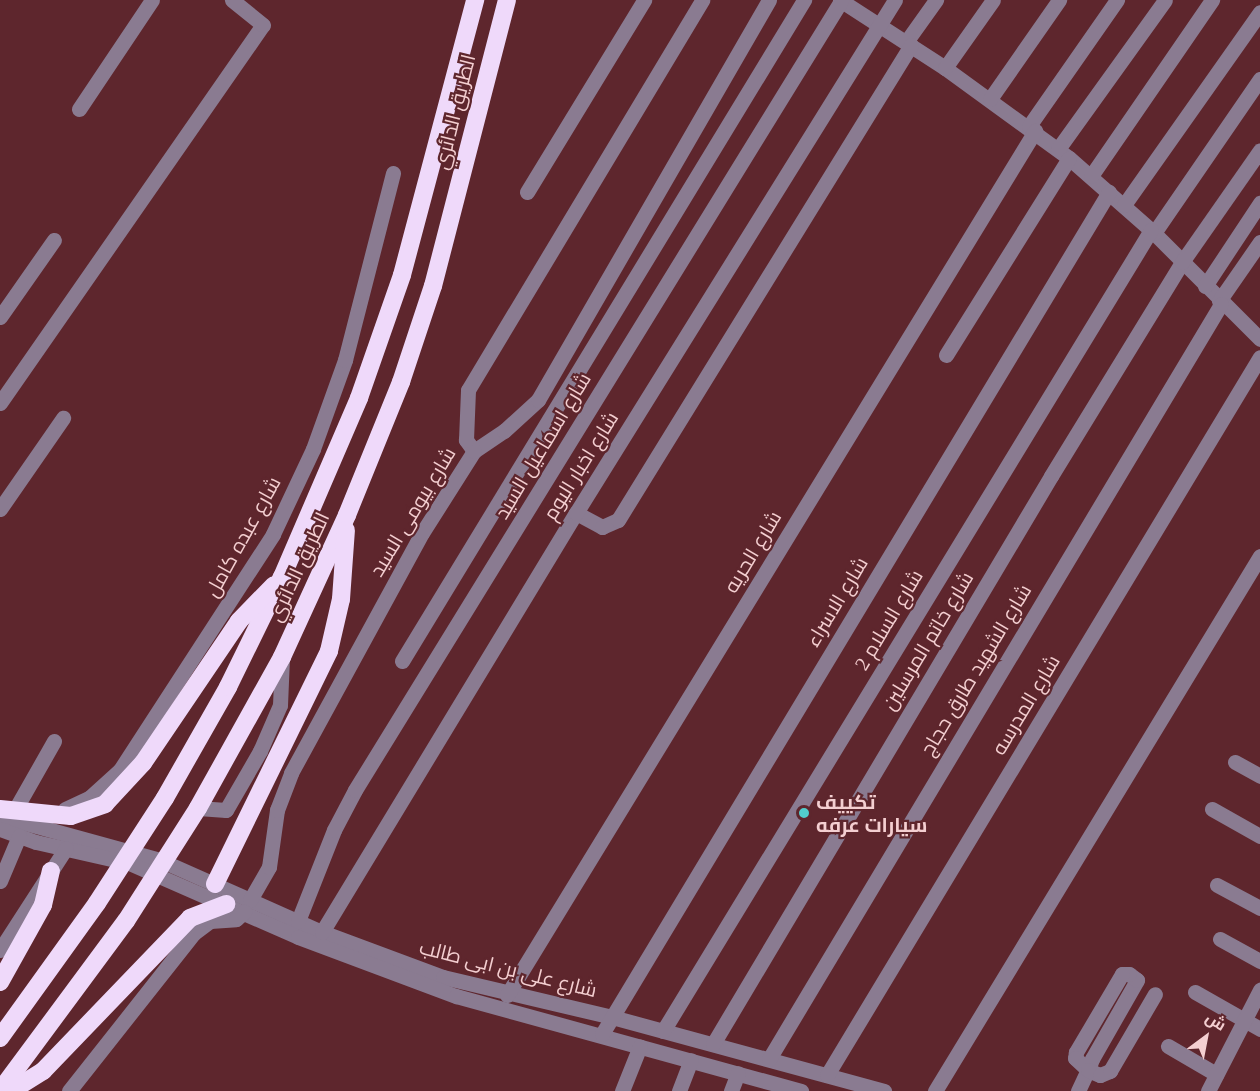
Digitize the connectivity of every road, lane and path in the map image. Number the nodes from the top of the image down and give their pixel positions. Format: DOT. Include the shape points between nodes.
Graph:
graph roads {
  1 [pos="152,0"];
  2 [pos="232,0"];
  3 [pos="475,0"];
  4 [pos="507,0"];
  5 [pos="644,0"];
  6 [pos="702,0"];
  7 [pos="768,0"];
  8 [pos="804,0"];
  9 [pos="841,0"];
  10 [pos="895,0"];
  11 [pos="936,0"];
  12 [pos="993,0"];
  13 [pos="1059,0"];
  14 [pos="1117,0"];
  15 [pos="1165,0"];
  16 [pos="1212,0"];
  17 [pos="1260,12"];
  18 [pos="878,24"];
  19 [pos="908,43"];
  20 [pos="945,68"];
  21 [pos="1260,78"];
  22 [pos="990,99"];
  23 [pos="79,109"];
  24 [pos="1032,128"];
  25 [pos="1260,150"];
  26 [pos="1064,153"];
  27 [pos="393,173"];
  28 [pos="1090,176"];
  29 [pos="527,192"];
  30 [pos="1109,192"];
  31 [pos="1260,203"];
  32 [pos="1124,205"];
  33 [pos="1152,232"];
  34 [pos="54,240"];
  35 [pos="1260,242"];
  36 [pos="1182,262"];
  37 [pos="1205,286"];
  38 [pos="1220,303"];
  39 [pos="0,317"];
  40 [pos="1259,336"];
  41 [pos="946,355"];
  42 [pos="1260,357"];
  43 [pos="0,403"];
  44 [pos="63,418"];
  45 [pos="474,451"];
  46 [pos="0,509"];
  47 [pos="576,513"];
  48 [pos="347,516"];
  49 [pos="1260,556"];
  50 [pos="282,577"];
  51 [pos="282,657"];
  52 [pos="402,661"];
  53 [pos="54,741"];
  54 [pos="1235,762"];
  55 [pos="1260,776"];
  56 [pos="5,808"];
  57 [pos="198,808"];
  58 [pos="1212,809"];
  59 [pos="0,816"];
  60 [pos="0,829"];
  61 [pos="19,836"];
  62 [pos="1260,836"];
  63 [pos="101,847"];
  64 [pos="66,848"];
  65 [pos="51,871"];
  66 [pos="0,881"];
  67 [pos="215,884"];
  68 [pos="1217,885"];
  69 [pos="226,904"];
  70 [pos="247,906"];
  71 [pos="1260,908"];
  72 [pos="298,921"];
  73 [pos="322,932"];
  74 [pos="1220,939"];
  75 [pos="0,950"];
  76 [pos="1260,961"];
  77 [pos="0,982"];
  78 [pos="1260,990"];
  79 [pos="1195,992"];
  80 [pos="1155,994"];
  81 [pos="507,995"];
  82 [pos="612,1017"];
  83 [pos="1244,1020"];
  84 [pos="1260,1029"];
  85 [pos="663,1031"];
  86 [pos="602,1034"];
  87 [pos="0,1038"];
  88 [pos="713,1044"];
  89 [pos="640,1046"];
  90 [pos="1168,1046"];
  91 [pos="769,1059"];
  92 [pos="691,1060"];
  93 [pos="1088,1070"];
  94 [pos="738,1073"];
  95 [pos="1216,1074"];
  96 [pos="827,1075"];
  97 [pos="783,1089"];
  98 [pos="0,1091"];
  99 [pos="11,1091"];
  100 [pos="69,1091"];
  101 [pos="622,1091"];
  102 [pos="679,1091"];
  103 [pos="731,1091"];
  104 [pos="801,1091"];
  105 [pos="884,1091"];
  106 [pos="935,1091"];
  107 [pos="1078,1091"];
  108 [pos="1208,1091"];
  1 -- 23 [label="street"];
  2 -- 43 [label="street" via="263,25"];
  3 -- 50 [label="highway, الطريق الدائري" via="398,286 359,398"];
  4 -- 48 [label="highway, الطريق الدائري" via="433,286 401,382"];
  5 -- 29 [label="street"];
  6 -- 45 [label="street, شارع بيومى السيد" via="468,390 466,440"];
  7 -- 45 [label="street" via="538,400 504,431"];
  8 -- 52 [label="street, شارع اسماعيل السيد"];
  9 -- 18 [label="street"];
  9 -- 72 [label="street, شارع اسماعيل السيد" via="355,790 334,830"];
  10 -- 18 [label="street, شارع اخبار اليوم"];
  11 -- 19 [label="street"];
  12 -- 20 [label="street"];
  13 -- 22 [label="street"];
  14 -- 24 [label="street, شارع الحريه"];
  15 -- 26 [label="street"];
  16 -- 28 [label="street"];
  17 -- 32 [label="street"];
  18 -- 19 [label="street"];
  18 -- 47 [label="street, شارع اخبار اليوم"];
  19 -- 20 [label="street"];
  19 -- 47 [label="street" via="618,520 602,527"];
  20 -- 22 [label="street"];
  21 -- 33 [label="street, شارع السلام 2"];
  22 -- 24 [label="street"];
  24 -- 26 [label="street"];
  24 -- 81 [label="street, شارع الحريه"];
  25 -- 36 [label="street, شارع خاتم المرسلين"];
  26 -- 28 [label="street"];
  26 -- 41 [label="street"];
  27 -- 56 [label="street, شارع عبده كامل" via="358,314 330,404 294,492 250,575 106,786 77,806 63,810"];
  28 -- 30 [label="street"];
  30 -- 32 [label="street"];
  30 -- 82 [label="street, شارع الاسراء"];
  31 -- 37 [label="street"];
  32 -- 33 [label="street"];
  33 -- 36 [label="street"];
  33 -- 85 [label="street, شارع السلام 2"];
  34 -- 39 [label="street"];
  35 -- 38 [label="street, شارع الشهيد طارق حجاج"];
  36 -- 37 [label="street"];
  36 -- 88 [label="street, شارع خاتم المرسلين"];
  37 -- 38 [label="street"];
  38 -- 40 [label="street"];
  38 -- 91 [label="street, شارع الشهيد طارق حجاج"];
  42 -- 96 [label="street, شارع المدرسه"];
  44 -- 46 [label="street"];
  45 -- 70 [label="street, شارع بيومى السيد" via="422,533 291,773 277,810 269,867"];
  47 -- 73 [label="street, شارع اخبار اليوم"];
  48 -- 51 [label="highway, الطريق الدائري"];
  48 -- 67 [label="highway" via="341,599 329,651"];
  49 -- 106 [label="street"];
  50 -- 56 [label="highway" via="239,621 143,763 105,804 71,816"];
  50 -- 87 [label="highway, الطريق الدائري, bridge" via="228,687 165,798 97,903"];
  51 -- 57 [label="highway, الطريق الدائري"];
  51 -- 57 [label="street" via="280,705 260,751 226,810"];
  53 -- 56 [label="street"];
  54 -- 55 [label="street"];
  57 -- 98 [label="highway, الطريق الدائري, bridge" via="126,921"];
  58 -- 62 [label="street"];
  59 -- 63 [label="street"];
  60 -- 61 [label="street"];
  61 -- 64 [label="street"];
  61 -- 66 [label="street"];
  63 -- 64 [label="street"];
  63 -- 67 [label="street, شارع على بن ابى طالب" via="160,860"];
  63 -- 69 [label="street, شارع على بن ابى طالب"];
  64 -- 65 [label="street"];
  65 -- 75 [label="street"];
  65 -- 77 [label="highway" via="43,905"];
  67 -- 70 [label="street, شارع على بن ابى طالب"];
  68 -- 71 [label="street"];
  69 -- 70 [label="street, شارع على بن ابى طالب"];
  69 -- 99 [label="highway" via="197,912 44,1071"];
  70 -- 72 [label="street, شارع على بن ابى طالب"];
  70 -- 86 [label="street, شارع على بن ابى طالب" via="298,937 456,996"];
  70 -- 100 [label="street" via="236,919 210,921 194,933"];
  72 -- 73 [label="street, شارع على بن ابى طالب"];
  73 -- 81 [label="street, شارع على بن ابى طالب" via="422,970"];
  74 -- 76 [label="street"];
  78 -- 83 [label="street"];
  79 -- 83 [label="street"];
  80 -- 93 [label="street" via="1110,1071 1100,1075"];
  81 -- 82 [label="street, شارع على بن ابى طالب"];
  82 -- 85 [label="street, شارع على بن ابى طالب"];
  82 -- 86 [label="street, شارع الاسراء"];
  83 -- 84 [label="street"];
  83 -- 95 [label="street"];
  85 -- 88 [label="street, شارع على بن ابى طالب"];
  86 -- 89 [label="street, شارع على بن ابى طالب"];
  88 -- 91 [label="street, شارع على بن ابى طالب"];
  89 -- 92 [label="street, شارع على بن ابى طالب"];
  89 -- 101 [label="street"];
  90 -- 95 [label="street"];
  91 -- 96 [label="street, شارع على بن ابى طالب"];
  92 -- 94 [label="street, شارع على بن ابى طالب"];
  92 -- 102 [label="street"];
  93 -- 93 [label="street" via="1075,1058 1076,1052 1122,974 1130,974 1137,980"];
  93 -- 107 [label="street"];
  94 -- 97 [label="street, شارع على بن ابى طالب"];
  94 -- 103 [label="street"];
  95 -- 108 [label="street"];
  96 -- 105 [label="street, شارع على بن ابى طالب"];
  97 -- 104 [label="street, شارع على بن ابى طالب"];
}
